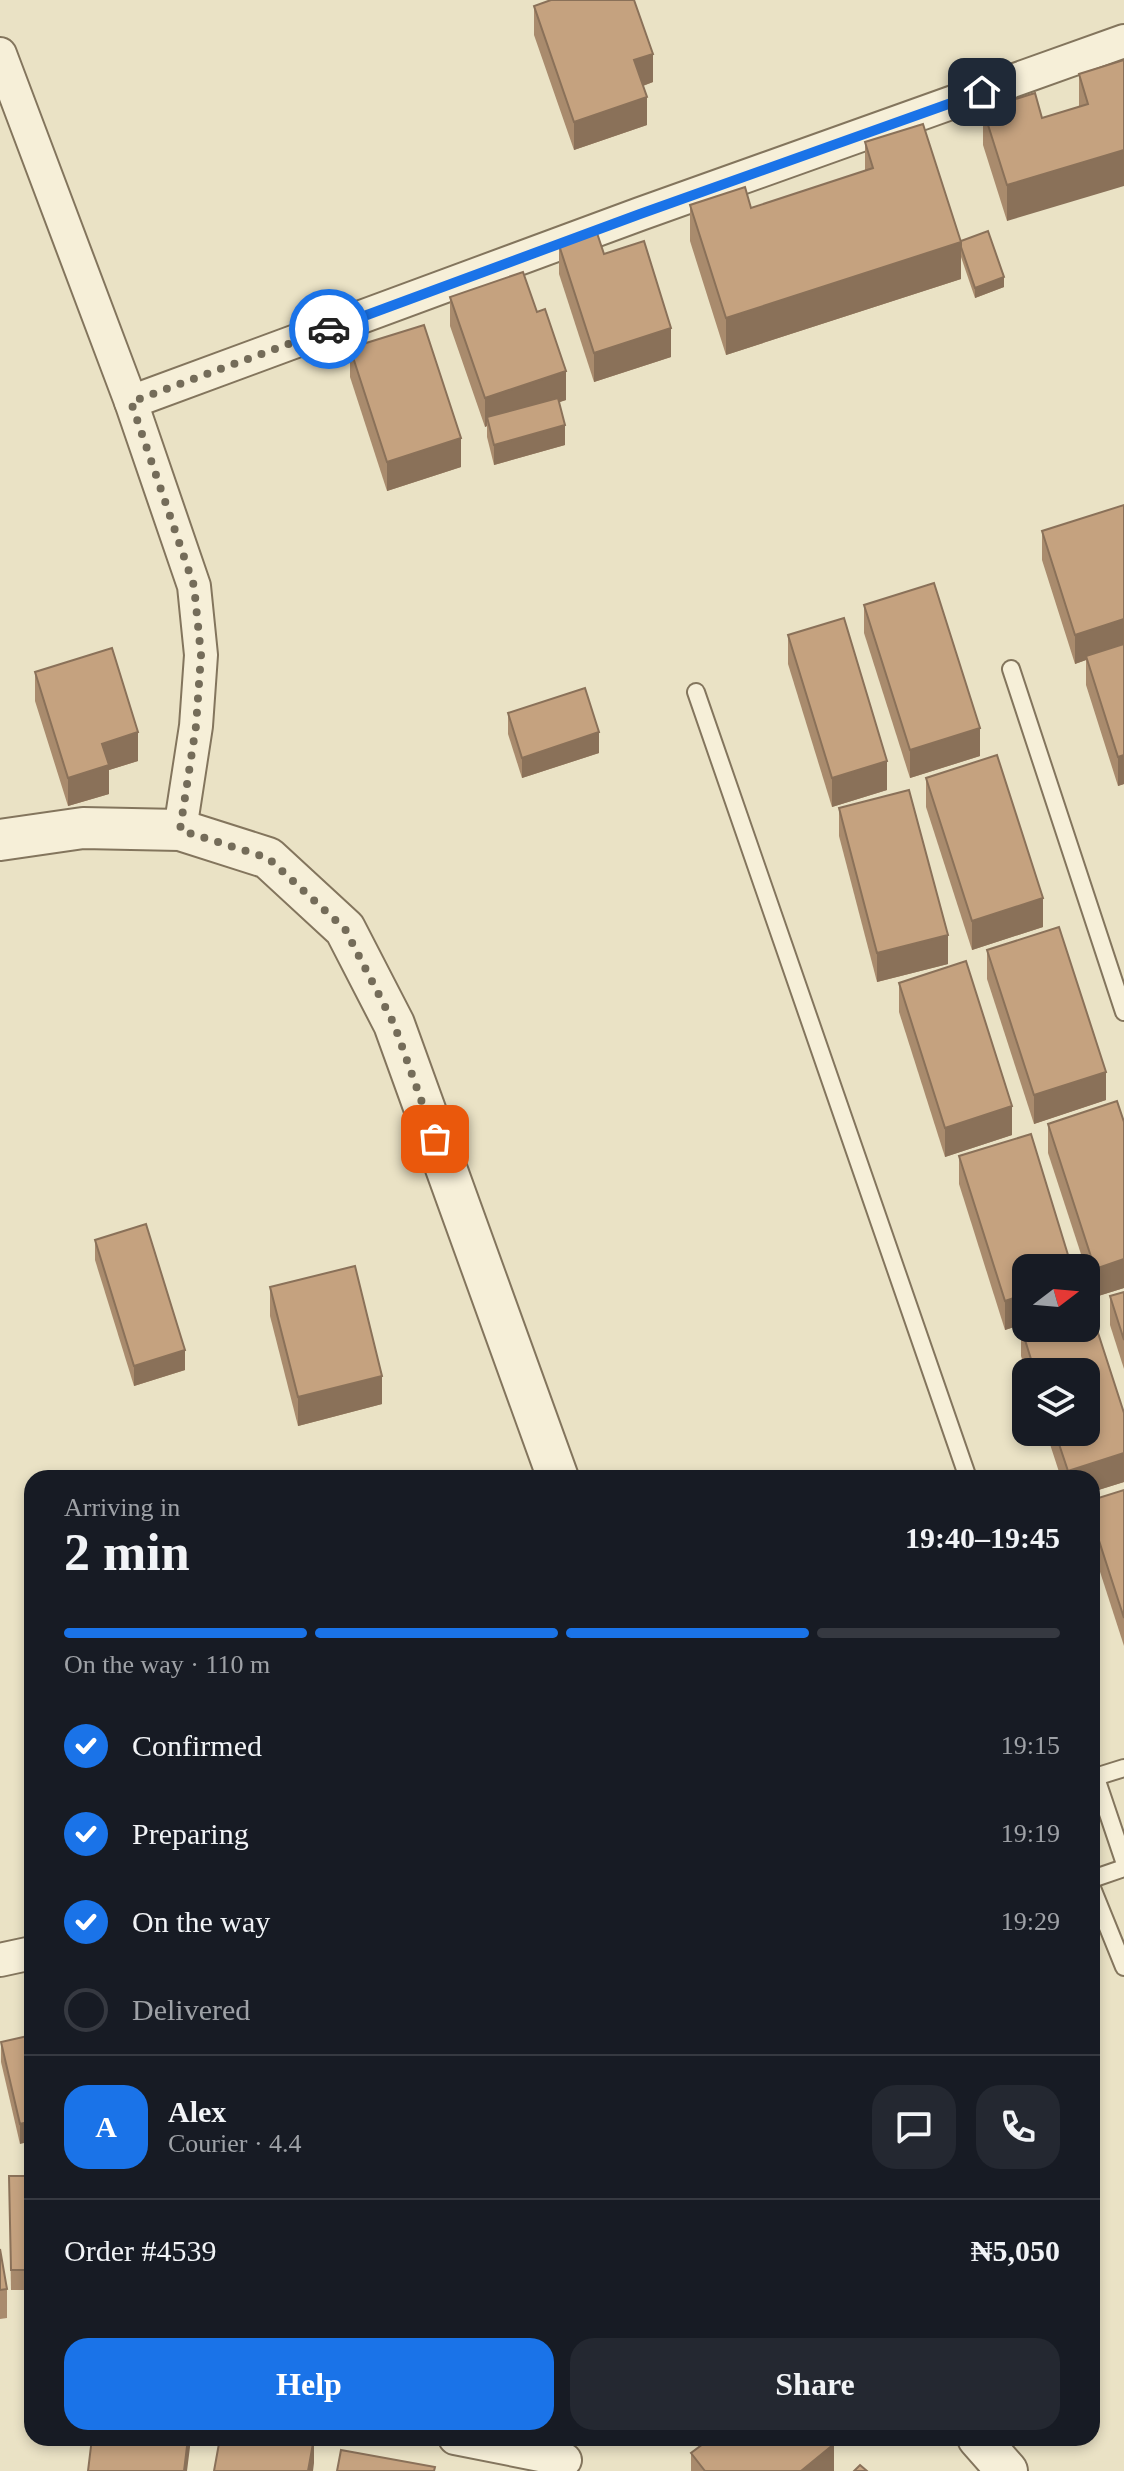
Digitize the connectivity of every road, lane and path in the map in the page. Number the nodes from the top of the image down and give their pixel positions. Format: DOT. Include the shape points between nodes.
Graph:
graph roads {
  1 [pos="1124,41"];
  2 [pos="0,54"];
  3 [pos="131,402"];
  4 [pos="1011,669"];
  5 [pos="696,692"];
  6 [pos="180,830"];
  7 [pos="0,840"];
  8 [pos="1124,1012"];
  9 [pos="555,1470"];
  10 [pos="965,1470"];
  11 [pos="1124,1768"];
  12 [pos="1100,1776"];
  13 [pos="1100,1795"];
  14 [pos="1124,1861"];
  15 [pos="1124,1868"];
  16 [pos="1100,1876"];
  17 [pos="1100,1908"];
  18 [pos="24,1955"];
  19 [pos="0,1960"];
  20 [pos="1124,1967"];
  21 [pos="503,2446"];
  22 [pos="985,2446"];
  23 [pos="564,2456"];
  24 [pos="1007,2471"];
  1 -- 3 [label="street"];
  2 -- 3 [label="street"];
  3 -- 6 [label="street" via="194,586 201,655"];
  4 -- 8 [label="lane"];
  5 -- 10 [label="lane"];
  6 -- 7 [label="street" via="83,828"];
  6 -- 9 [label="street" via="268,858 345,929 394,1024"];
  11 -- 12 [label="lane"];
  13 -- 14 [label="lane"];
  15 -- 16 [label="lane"];
  17 -- 20 [label="lane"];
  18 -- 19 [label="street"];
  21 -- 23 [label="street"];
  22 -- 24 [label="street"];
}
